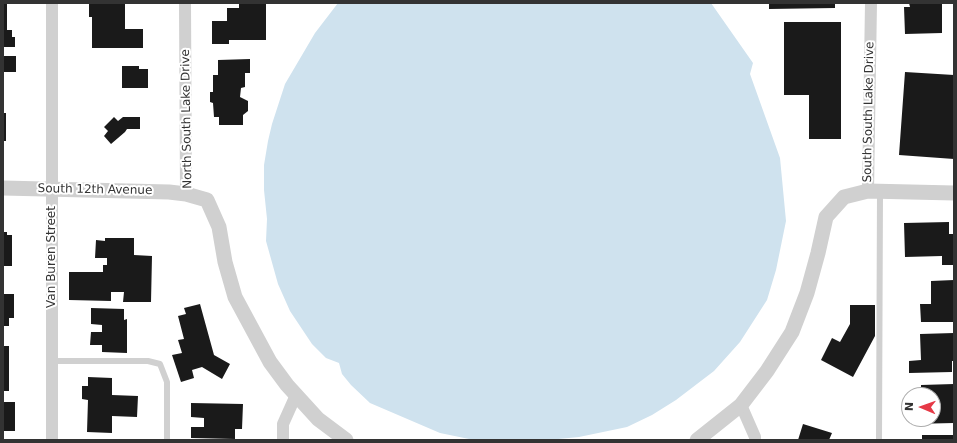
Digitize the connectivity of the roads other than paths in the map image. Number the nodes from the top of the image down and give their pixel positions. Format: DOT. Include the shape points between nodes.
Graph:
graph roads {
  1 [pos="52,3"];
  2 [pos="185,3"];
  3 [pos="871,3"];
  4 [pos="3,188"];
  5 [pos="52,188"];
  6 [pos="874,191"];
  7 [pos="954,193"];
  8 [pos="186,194"];
  9 [pos="52,361"];
  10 [pos="296,395"];
  11 [pos="741,405"];
  12 [pos="52,440"];
  13 [pos="167,440"];
  14 [pos="283,440"];
  15 [pos="346,440"];
  16 [pos="697,440"];
  17 [pos="755,440"];
  18 [pos="878,440"];
  1 -- 5 [label="street, Van Buren Street"];
  2 -- 8 [label="street, North South Lake Drive"];
  3 -- 6 [label="street, South South Lake Drive"];
  4 -- 5 [label="street, South 12th Avenue"];
  5 -- 8 [label="street, South 12th Avenue"];
  5 -- 9 [label="street, Van Buren Street"];
  6 -- 7 [label="street"];
  6 -- 11 [label="street, South South Lake Drive" via="844,197 826,217 807,293 792,332 767,372"];
  6 -- 18 [label="lane"];
  8 -- 10 [label="street, North South Lake Drive" via="207,200 219,227 235,297 270,362"];
  9 -- 12 [label="street, Van Buren Street"];
  9 -- 13 [label="lane" via="148,361 160,364 167,382"];
  10 -- 14 [label="street" via="283,424"];
  10 -- 15 [label="street, North South Lake Drive" via="318,419"];
  11 -- 16 [label="street, South South Lake Drive"];
  11 -- 17 [label="street"];
}
